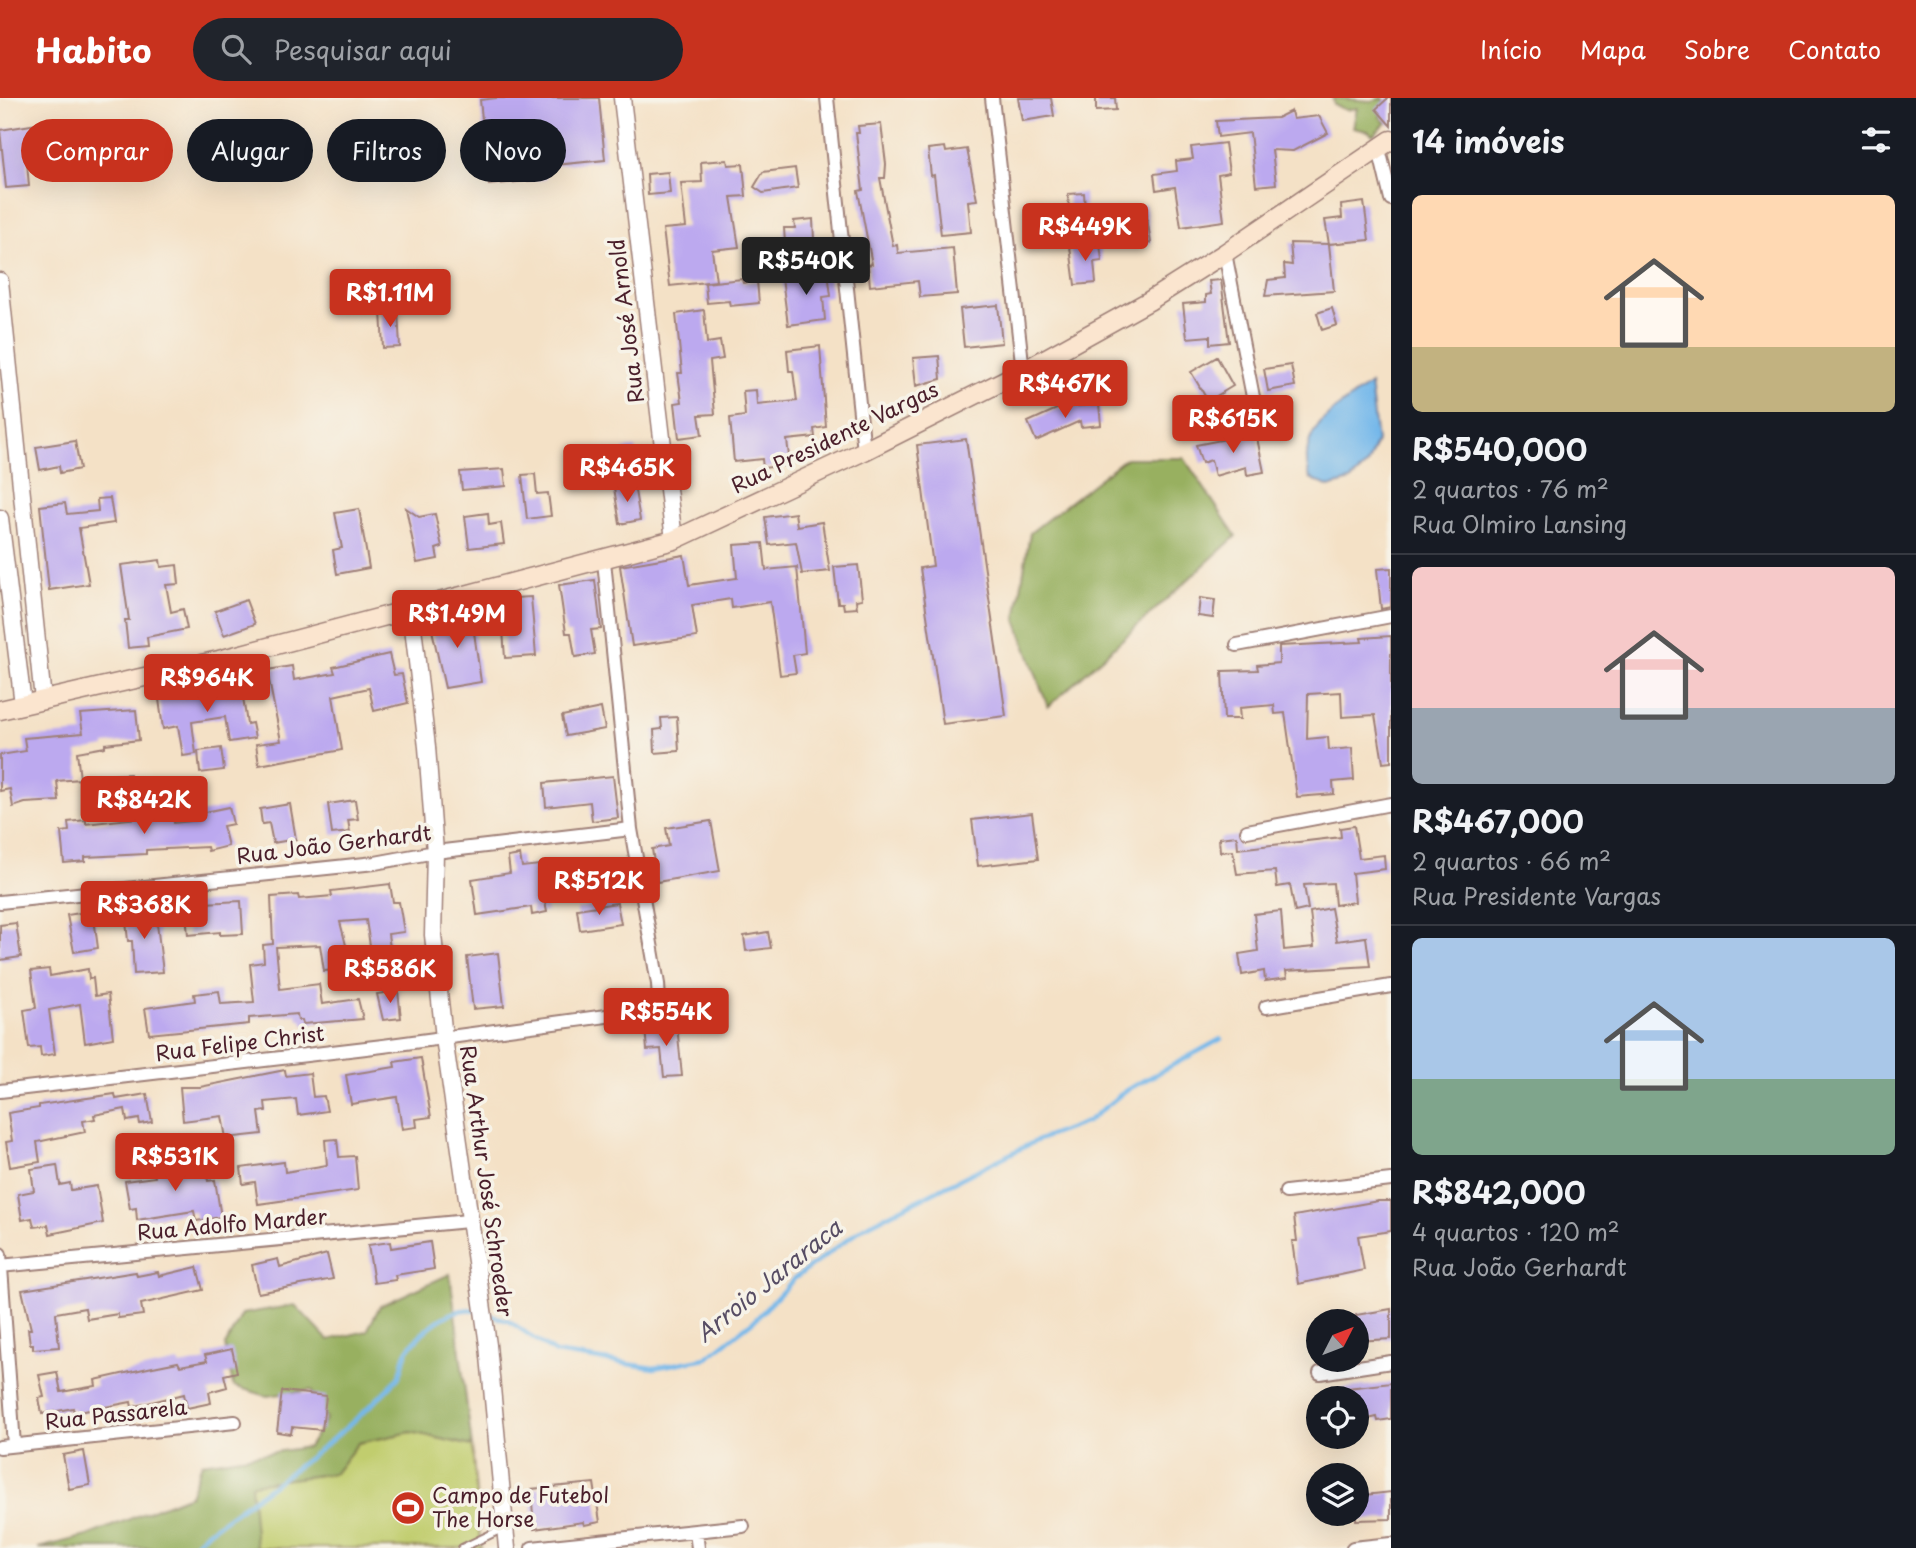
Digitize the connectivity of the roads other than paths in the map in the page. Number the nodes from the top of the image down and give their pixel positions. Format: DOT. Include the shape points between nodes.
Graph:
graph roads {
  1 [pos="622,98"];
  2 [pos="827,98"];
  3 [pos="992,98"];
  4 [pos="1385,145"];
  5 [pos="1391,199"];
  6 [pos="1225,253"];
  7 [pos="0,281"];
  8 [pos="2,315"];
  9 [pos="1023,371"];
  10 [pos="1266,430"];
  11 [pos="864,451"];
  12 [pos="0,518"];
  13 [pos="674,540"];
  14 [pos="604,561"];
  15 [pos="411,610"];
  16 [pos="1391,617"];
  17 [pos="1237,645"];
  18 [pos="43,700"];
  19 [pos="23,704"];
  20 [pos="0,710"];
  21 [pos="1391,804"];
  22 [pos="631,829"];
  23 [pos="1247,831"];
  24 [pos="435,852"];
  25 [pos="0,902"];
  26 [pos="1391,986"];
  27 [pos="1266,1007"];
  28 [pos="444,1038"];
  29 [pos="0,1091"];
  30 [pos="1391,1180"];
  31 [pos="1286,1192"];
  32 [pos="468,1221"];
  33 [pos="0,1262"];
  34 [pos="1391,1362"];
  35 [pos="1320,1373"];
  36 [pos="235,1422"];
  37 [pos="14,1445"];
  38 [pos="0,1447"];
  39 [pos="743,1526"];
  40 [pos="506,1527"];
  41 [pos="696,1532"];
  42 [pos="1391,1544"];
  43 [pos="463,1548"];
  44 [pos="507,1548"];
  45 [pos="532,1548"];
  46 [pos="698,1548"];
  47 [pos="1353,1548"];
  1 -- 13 [label="street, Rua José Arnold"];
  2 -- 11 [label="street"];
  3 -- 9 [label="street"];
  4 -- 5 [label="street"];
  4 -- 6 [label="main road, Rua Presidente Vargas"];
  6 -- 9 [label="main road, Rua Presidente Vargas"];
  6 -- 10 [label="street" via="1253,397"];
  7 -- 8 [label="street"];
  8 -- 18 [label="street"];
  9 -- 11 [label="main road, Rua Presidente Vargas"];
  11 -- 13 [label="main road, Rua Presidente Vargas"];
  12 -- 19 [label="street"];
  13 -- 14 [label="main road, Rua Presidente Vargas"];
  14 -- 15 [label="main road, Rua Presidente Vargas"];
  14 -- 22 [label="street"];
  15 -- 18 [label="main road, Rua Presidente Vargas"];
  15 -- 24 [label="street, Rua Arthur José Schroeder"];
  16 -- 17 [label="street"];
  18 -- 19 [label="main road, Rua Presidente Vargas"];
  19 -- 20 [label="main road, Rua Presidente Vargas"];
  21 -- 23 [label="street"];
  22 -- 24 [label="street, Rua João Gerhardt"];
  22 -- 28 [label="street, Rua Felipe Christ" via="659,1001 651,1010"];
  24 -- 25 [label="street, Rua João Gerhardt" via="375,863"];
  24 -- 28 [label="street, Rua Arthur José Schroeder" via="433,934"];
  26 -- 27 [label="street"];
  28 -- 29 [label="street, Rua Felipe Christ"];
  28 -- 32 [label="street, Rua Arthur José Schroeder"];
  30 -- 31 [label="street"];
  32 -- 33 [label="street, Rua Adolfo Marder"];
  32 -- 40 [label="street, Rua Arthur José Schroeder" via="488,1345"];
  33 -- 37 [label="street"];
  34 -- 35 [label="street"];
  36 -- 37 [label="street, Rua Passarela"];
  37 -- 38 [label="street, Rua Passarela"];
  39 -- 41 [label="street"];
  40 -- 43 [label="lane"];
  40 -- 44 [label="street, Rua Arthur José Schroeder"];
  41 -- 45 [label="street"];
  41 -- 46 [label="street"];
  42 -- 47 [label="street"];
}
